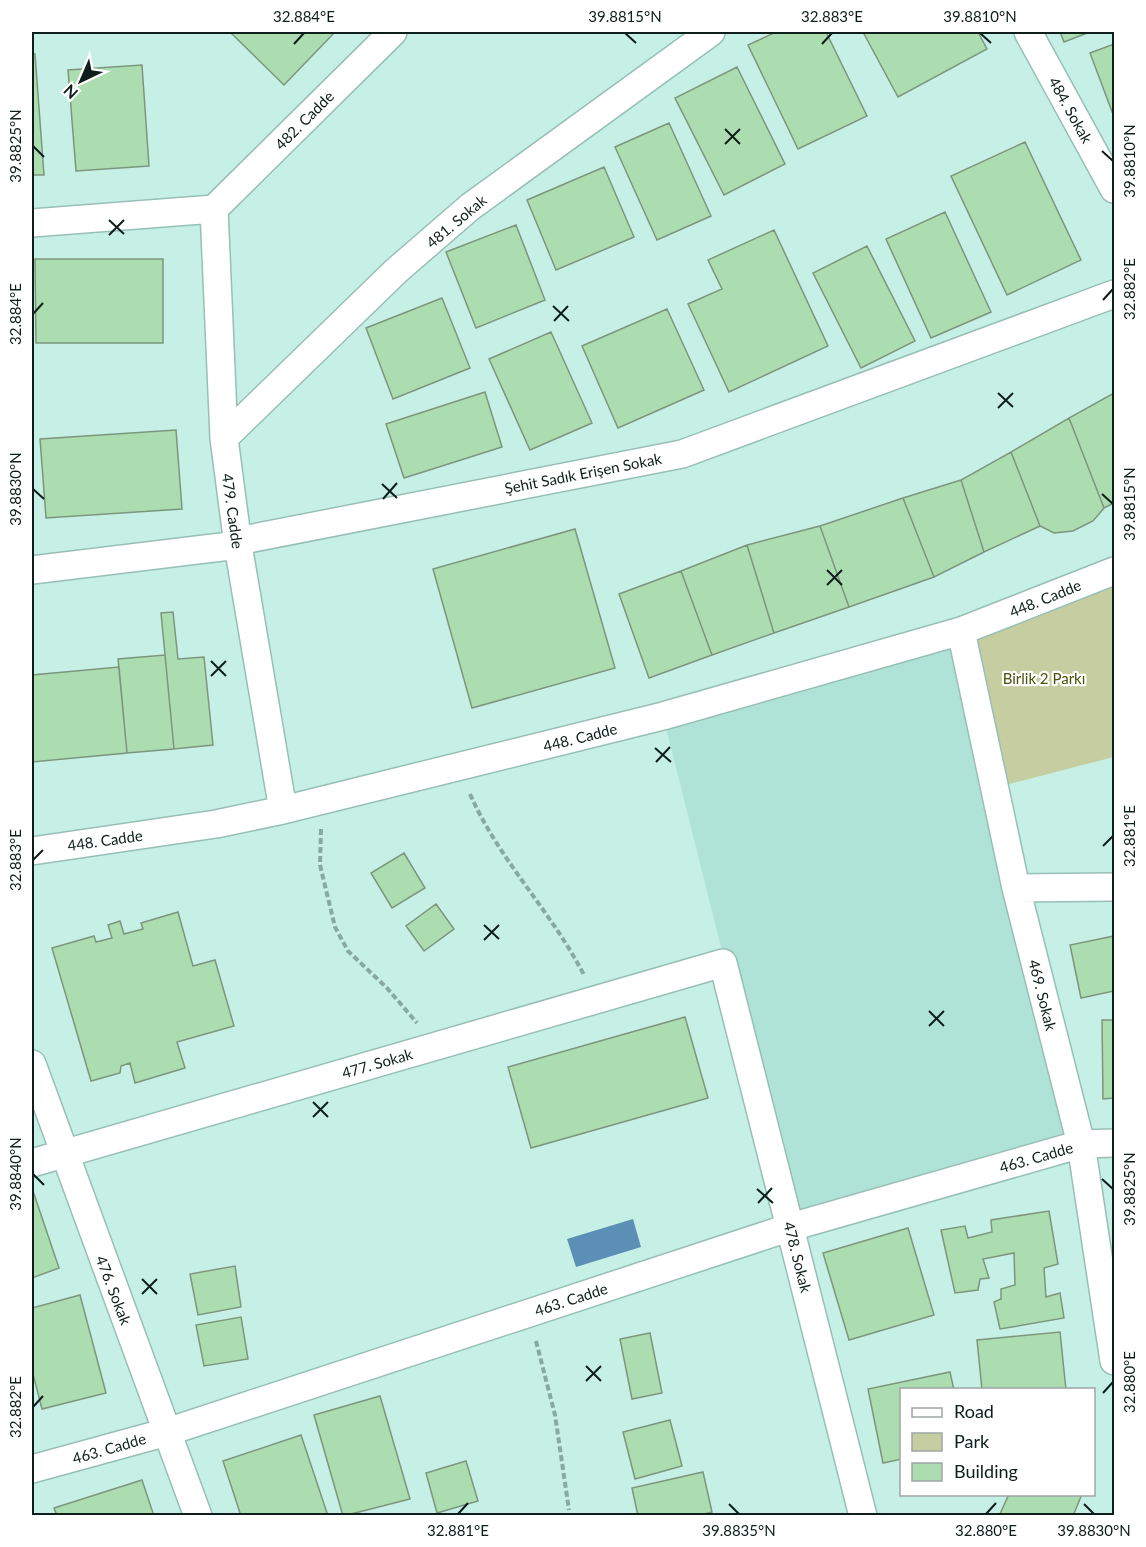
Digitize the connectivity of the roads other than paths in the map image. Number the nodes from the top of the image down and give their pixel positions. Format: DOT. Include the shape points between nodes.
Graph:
graph roads {
  1 [pos="393,32"];
  2 [pos="711,32"];
  3 [pos="1028,32"];
  4 [pos="1114,189"];
  5 [pos="214,209"];
  6 [pos="32,223"];
  7 [pos="1114,294"];
  8 [pos="224,438"];
  9 [pos="238,545"];
  10 [pos="32,570"];
  11 [pos="1114,571"];
  12 [pos="961,632"];
  13 [pos="283,810"];
  14 [pos="32,850"];
  15 [pos="1114,887"];
  16 [pos="1016,888"];
  17 [pos="723,963"];
  18 [pos="32,1064"];
  19 [pos="1114,1143"];
  20 [pos="1081,1144"];
  21 [pos="63,1154"];
  22 [pos="32,1163"];
  23 [pos="791,1227"];
  24 [pos="1114,1361"];
  25 [pos="167,1432"];
  26 [pos="32,1469"];
  27 [pos="198,1515"];
  28 [pos="863,1515"];
  1 -- 5 [label="street, 482. Cadde"];
  2 -- 8 [label="street, 481. Sokak" via="470,207 396,271"];
  3 -- 4 [label="street, 484. Sokak"];
  5 -- 6 [label="street"];
  5 -- 8 [label="street, 479. Cadde"];
  7 -- 9 [label="street, Şehit Sadık Erişen Sokak" via="682,454 243,540"];
  8 -- 9 [label="street, 479. Cadde"];
  9 -- 10 [label="street, Şehit Sadık Erişen Sokak"];
  9 -- 13 [label="street, 479. Cadde"];
  11 -- 12 [label="street, 448. Cadde"];
  12 -- 13 [label="street, 448. Cadde" via="663,716"];
  12 -- 16 [label="street, 469. Sokak"];
  13 -- 14 [label="street, 448. Cadde" via="216,824"];
  15 -- 16 [label="street"];
  16 -- 20 [label="street, 469. Sokak"];
  17 -- 21 [label="street, 477. Sokak"];
  17 -- 23 [label="street, 478. Sokak"];
  18 -- 21 [label="street, 476. Sokak"];
  19 -- 20 [label="street, 463. Cadde"];
  20 -- 23 [label="street, 463. Cadde"];
  20 -- 24 [label="street, 469. Sokak"];
  21 -- 22 [label="street, 477. Sokak"];
  21 -- 25 [label="street, 476. Sokak"];
  23 -- 25 [label="street, 463. Cadde"];
  23 -- 28 [label="street, 478. Sokak"];
  25 -- 26 [label="street, 463. Cadde"];
  25 -- 27 [label="street, 476. Sokak"];
}
